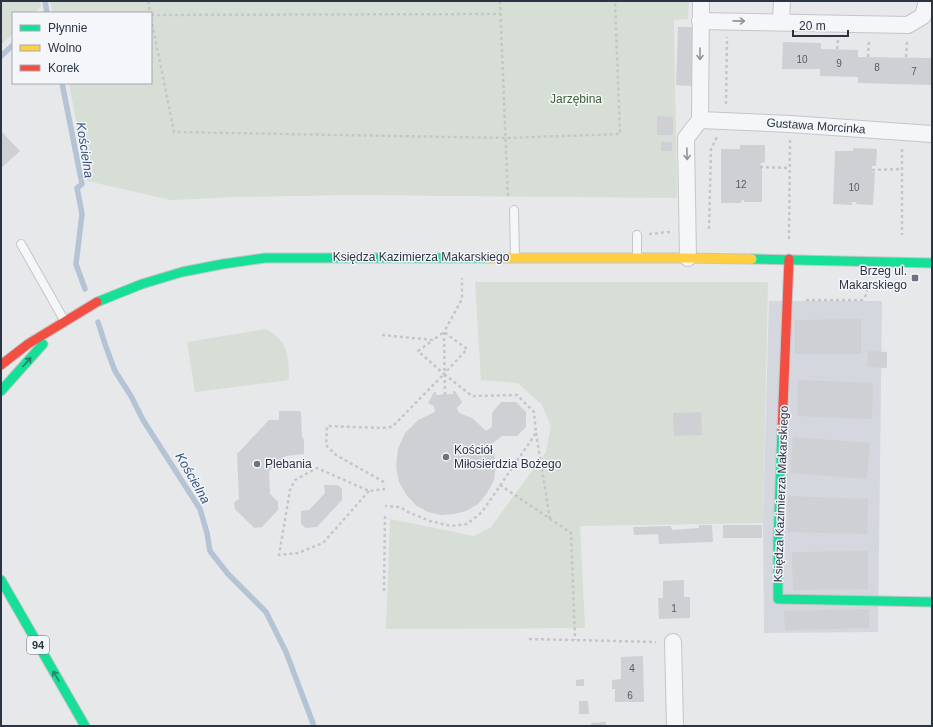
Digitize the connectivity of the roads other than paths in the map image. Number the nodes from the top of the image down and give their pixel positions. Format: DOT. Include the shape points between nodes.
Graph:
graph roads {
  1 [pos="701,1"];
  2 [pos="782,1"];
  3 [pos="927,1"];
  4 [pos="700,21"];
  5 [pos="781,22"];
  6 [pos="700,120"];
  7 [pos="932,134"];
  8 [pos="514,210"];
  9 [pos="637,236"];
  10 [pos="21,244"];
  11 [pos="515,257"];
  12 [pos="637,258"];
  13 [pos="688,258"];
  14 [pos="789,259"];
  15 [pos="932,263"];
  16 [pos="65,320"];
  17 [pos="3,363"];
  18 [pos="1,391"];
  19 [pos="1,580"];
  20 [pos="932,602"];
  21 [pos="673,642"];
  22 [pos="85,726"];
  23 [pos="676,726"];
  1 -- 4 [label="street"];
  2 -- 5 [label="street"];
  3 -- 5 [label="street" via="923,16 908,25"];
  4 -- 5 [label="street, one-way"];
  4 -- 6 [label="street, one-way"];
  6 -- 7 [label="street, Gustawa Morcinka"];
  6 -- 13 [label="street, one-way" via="686,138"];
  8 -- 11 [label="lane"];
  9 -- 12 [label="lane"];
  10 -- 16 [label="lane"];
  11 -- 12 [label="street, Księdza Kazimierza Makarskiego"];
  11 -- 16 [label="street, Księdza Kazimierza Makarskiego" via="265,258 238,261 150,281 102,299"];
  12 -- 13 [label="street, Księdza Kazimierza Makarskiego"];
  13 -- 14 [label="street, Księdza Kazimierza Makarskiego"];
  14 -- 15 [label="street, Księdza Kazimierza Makarskiego"];
  14 -- 20 [label="street, Księdza Kazimierza Makarskiego" via="778,598"];
  16 -- 17 [label="street, Księdza Kazimierza Makarskiego" via="25,345"];
  18 -- 16 [label="street, Księdza Kazimierza Makarskiego, one-way"];
  22 -- 19 [label="street, 94, one-way"];
  21 -- 23 [label="street"];
}
